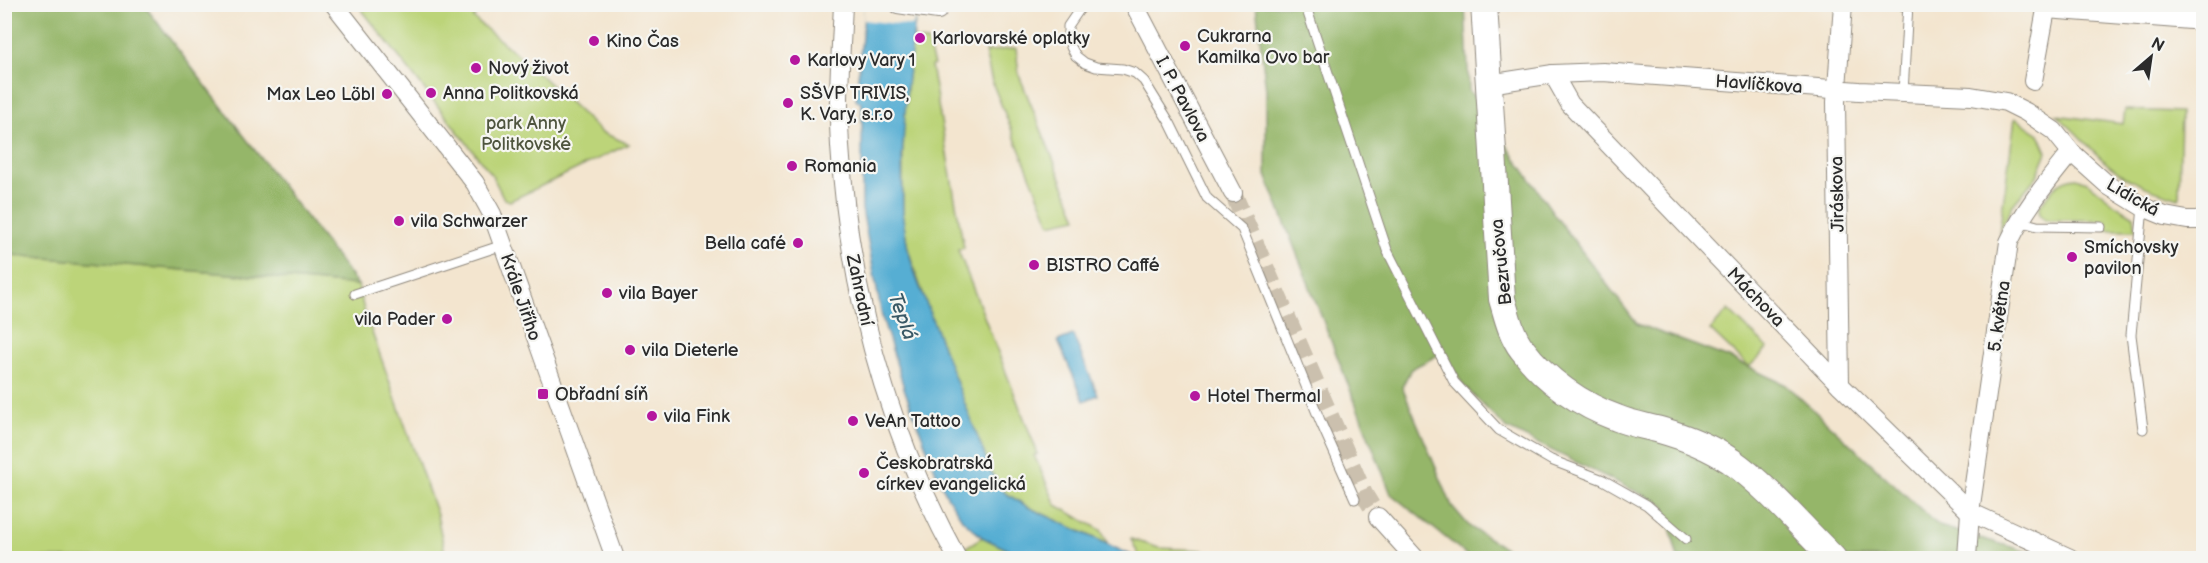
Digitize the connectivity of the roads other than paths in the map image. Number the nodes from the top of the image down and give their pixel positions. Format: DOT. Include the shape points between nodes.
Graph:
graph roads {
  1 [pos="334,4"];
  2 [pos="843,4"];
  3 [pos="1085,4"];
  4 [pos="1134,4"];
  5 [pos="1305,4"];
  6 [pos="1484,4"];
  7 [pos="1843,4"];
  8 [pos="1882,4"];
  9 [pos="1908,5"];
  10 [pos="908,6"];
  11 [pos="938,7"];
  12 [pos="2046,7"];
  13 [pos="2195,16"];
  14 [pos="1552,74"];
  15 [pos="2033,81"];
  16 [pos="1489,84"];
  17 [pos="1836,89"];
  18 [pos="1903,93"];
  19 [pos="2072,152"];
  20 [pos="1233,193"];
  21 [pos="2143,207"];
  22 [pos="2204,220"];
  23 [pos="2019,221"];
  24 [pos="2101,227"];
  25 [pos="503,245"];
  26 [pos="354,294"];
  27 [pos="1840,384"];
  28 [pos="2143,429"];
  29 [pos="1355,499"];
  30 [pos="1970,512"];
  31 [pos="1378,517"];
  32 [pos="1686,539"];
  33 [pos="615,558"];
  34 [pos="957,558"];
  35 [pos="1415,558"];
  36 [pos="1833,558"];
  37 [pos="1967,558"];
  38 [pos="2070,558"];
  1 -- 25 [label="street, Krále Jiřího" via="475,183"];
  2 -- 34 [label="street, Zahradní" via="840,144 855,280 899,432 938,525"];
  3 -- 29 [label="lane" via="1068,26 1071,47 1084,63 1123,69 1144,81 1207,198 1242,229"];
  4 -- 20 [label="street, I. P. Pavlova"];
  5 -- 32 [label="lane" via="1387,250 1454,382 1499,430 1551,460 1603,480 1647,505"];
  6 -- 16 [label="street, Bezručova"];
  7 -- 17 [label="street, Jiráskova"];
  8 -- 9 [label="lane"];
  9 -- 18 [label="lane"];
  10 -- 11 [label="street"];
  12 -- 13 [label="street"];
  12 -- 15 [label="street"];
  14 -- 16 [label="street, Havlíčkova"];
  14 -- 17 [label="street, Havlíčkova" via="1603,72"];
  14 -- 27 [label="street, Máchova" via="1570,104"];
  16 -- 36 [label="street, Bezručova" via="1502,299 1508,323 1521,348 1564,390 1593,407 1617,419 1703,445 1731,462"];
  17 -- 18 [label="street, Havlíčkova"];
  17 -- 27 [label="street, Jiráskova"];
  18 -- 19 [label="street, Havlíčkova" via="2006,102 2054,131"];
  19 -- 21 [label="street, Lidická" via="2109,186"];
  19 -- 23 [label="street, 5. května"];
  21 -- 22 [label="street, Lidická" via="2165,216"];
  21 -- 28 [label="lane" via="2131,335"];
  23 -- 24 [label="lane" via="2037,226"];
  23 -- 30 [label="street, 5. května" via="2009,242"];
  25 -- 26 [label="lane"];
  25 -- 33 [label="street, Krále Jiřího"];
  27 -- 30 [label="street, Máchova"];
  30 -- 37 [label="street, 5. května"];
  30 -- 38 [label="street, Máchova"];
  31 -- 35 [label="street"];
}
